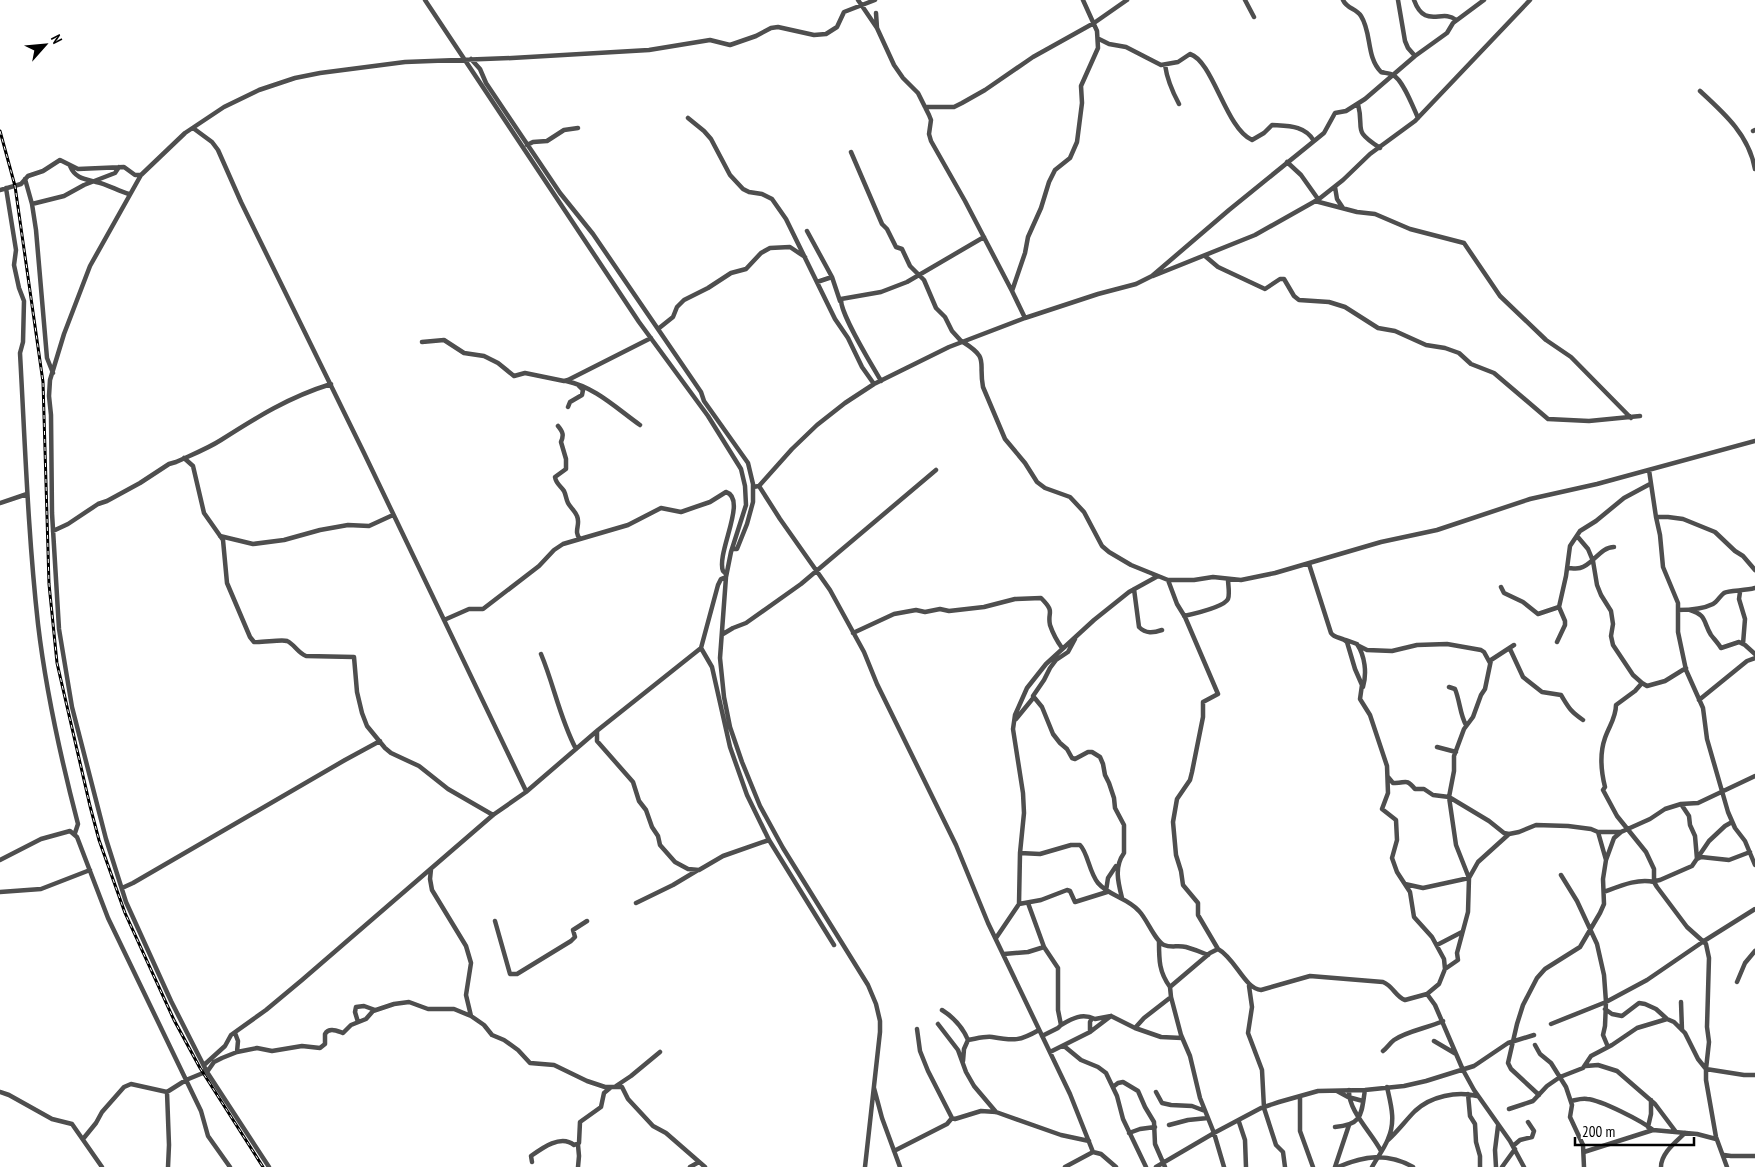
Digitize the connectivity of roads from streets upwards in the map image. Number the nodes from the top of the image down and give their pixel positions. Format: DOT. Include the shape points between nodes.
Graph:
graph roads {
  1 [pos="425,0"];
  2 [pos="858,0"];
  3 [pos="875,0"];
  4 [pos="1083,0"];
  5 [pos="1127,0"];
  6 [pos="1245,0"];
  7 [pos="1343,0"];
  8 [pos="1398,0"];
  9 [pos="1414,0"];
  10 [pos="1484,0"];
  11 [pos="1530,0"];
  12 [pos="861,5"];
  13 [pos="876,13"];
  14 [pos="1254,17"];
  15 [pos="1456,20"];
  16 [pos="1094,23"];
  17 [pos="877,28"];
  18 [pos="1098,39"];
  19 [pos="1412,56"];
  20 [pos="471,58"];
  21 [pos="463,59"];
  22 [pos="1165,65"];
  23 [pos="1393,74"];
  24 [pos="1700,91"];
  25 [pos="1178,104"];
  26 [pos="1358,104"];
  27 [pos="925,107"];
  28 [pos="688,118"];
  29 [pos="1418,118"];
  30 [pos="193,128"];
  31 [pos="578,128"];
  32 [pos="1314,141"];
  33 [pos="526,146"];
  34 [pos="1380,148"];
  35 [pos="851,152"];
  36 [pos="1287,162"];
  37 [pos="70,166"];
  38 [pos="119,167"];
  39 [pos="1755,169"];
  40 [pos="141,175"];
  41 [pos="25,179"];
  42 [pos="93,182"];
  43 [pos="1335,187"];
  44 [pos="3,189"];
  45 [pos="130,194"];
  46 [pos="1316,200"];
  47 [pos="32,204"];
  48 [pos="1344,209"];
  49 [pos="807,231"];
  50 [pos="984,237"];
  51 [pos="1205,256"];
  52 [pos="806,258"];
  53 [pos="920,275"];
  54 [pos="1152,276"];
  55 [pos="832,277"];
  56 [pos="817,282"];
  57 [pos="1012,291"];
  58 [pos="841,302"];
  59 [pos="1025,318"];
  60 [pos="658,330"];
  61 [pos="651,338"];
  62 [pos="422,342"];
  63 [pos="963,342"];
  64 [pos="53,372"];
  65 [pos="576,376"];
  66 [pos="564,381"];
  67 [pos="881,381"];
  68 [pos="577,383"];
  69 [pos="331,384"];
  70 [pos="874,384"];
  71 [pos="568,407"];
  72 [pos="1640,416"];
  73 [pos="1631,418"];
  74 [pos="640,425"];
  75 [pos="558,426"];
  76 [pos="1755,441"];
  77 [pos="184,458"];
  78 [pos="936,470"];
  79 [pos="1649,470"];
  80 [pos="1650,484"];
  81 [pos="759,486"];
  82 [pos="753,487"];
  83 [pos="27,494"];
  84 [pos="0,504"];
  85 [pos="393,515"];
  86 [pos="1656,517"];
  87 [pos="53,531"];
  88 [pos="220,536"];
  89 [pos="1577,536"];
  90 [pos="580,539"];
  91 [pos="1614,548"];
  92 [pos="732,549"];
  93 [pos="1593,560"];
  94 [pos="1309,564"];
  95 [pos="1567,568"];
  96 [pos="816,570"];
  97 [pos="1755,570"];
  98 [pos="726,576"];
  99 [pos="1158,576"];
  100 [pos="1228,579"];
  101 [pos="1168,580"];
  102 [pos="1501,587"];
  103 [pos="1134,588"];
  104 [pos="1755,588"];
  105 [pos="1740,592"];
  106 [pos="1559,607"];
  107 [pos="1678,610"];
  108 [pos="1690,610"];
  109 [pos="1184,616"];
  110 [pos="444,620"];
  111 [pos="1162,630"];
  112 [pos="853,633"];
  113 [pos="723,634"];
  114 [pos="1077,635"];
  115 [pos="1346,640"];
  116 [pos="1558,642"];
  117 [pos="1743,644"];
  118 [pos="1359,646"];
  119 [pos="701,648"];
  120 [pos="1062,648"];
  121 [pos="541,654"];
  122 [pos="1755,656"];
  123 [pos="708,660"];
  124 [pos="720,662"];
  125 [pos="1490,663"];
  126 [pos="1686,668"];
  127 [pos="1642,683"];
  128 [pos="1449,687"];
  129 [pos="1362,689"];
  130 [pos="1034,697"];
  131 [pos="1699,700"];
  132 [pos="1015,720"];
  133 [pos="1583,720"];
  134 [pos="1466,725"];
  135 [pos="597,731"];
  136 [pos="380,742"];
  137 [pos="1437,747"];
  138 [pos="576,748"];
  139 [pos="1456,752"];
  140 [pos="1755,776"];
  141 [pos="1388,777"];
  142 [pos="526,791"];
  143 [pos="1722,792"];
  144 [pos="1449,797"];
  145 [pos="1681,804"];
  146 [pos="493,815"];
  147 [pos="1732,822"];
  148 [pos="1628,830"];
  149 [pos="1598,832"];
  150 [pos="1621,832"];
  151 [pos="75,833"];
  152 [pos="1509,834"];
  153 [pos="769,840"];
  154 [pos="1750,852"];
  155 [pos="1020,853"];
  156 [pos="1697,859"];
  157 [pos="0,860"];
  158 [pos="1606,860"];
  159 [pos="1755,865"];
  160 [pos="1117,866"];
  161 [pos="431,869"];
  162 [pos="90,870"];
  163 [pos="699,870"];
  164 [pos="1561,875"];
  165 [pos="1469,878"];
  166 [pos="1655,881"];
  167 [pos="1405,884"];
  168 [pos="122,888"];
  169 [pos="1106,891"];
  170 [pos="0,892"];
  171 [pos="1604,892"];
  172 [pos="1122,898"];
  173 [pos="1028,902"];
  174 [pos="636,903"];
  175 [pos="1019,904"];
  176 [pos="1755,909"];
  177 [pos="495,921"];
  178 [pos="587,921"];
  179 [pos="1589,929"];
  180 [pos="1463,931"];
  181 [pos="996,938"];
  182 [pos="1704,941"];
  183 [pos="1159,942"];
  184 [pos="834,946"];
  185 [pos="1437,946"];
  186 [pos="1044,947"];
  187 [pos="1218,949"];
  188 [pos="1755,951"];
  189 [pos="1004,954"];
  190 [pos="1208,955"];
  191 [pos="1445,969"];
  192 [pos="1737,982"];
  193 [pos="1249,986"];
  194 [pos="1170,987"];
  195 [pos="1427,994"];
  196 [pos="1171,997"];
  197 [pos="1606,1002"];
  198 [pos="1681,1002"];
  199 [pos="1605,1009"];
  200 [pos="375,1010"];
  201 [pos="942,1010"];
  202 [pos="471,1016"];
  203 [pos="1111,1016"];
  204 [pos="1092,1018"];
  205 [pos="1667,1019"];
  206 [pos="1443,1021"];
  207 [pos="358,1022"];
  208 [pos="938,1024"];
  209 [pos="1551,1024"];
  210 [pos="1061,1025"];
  211 [pos="1135,1028"];
  212 [pos="916,1029"];
  213 [pos="1039,1030"];
  214 [pos="1682,1030"];
  215 [pos="1090,1032"];
  216 [pos="235,1033"];
  217 [pos="1534,1035"];
  218 [pos="1042,1036"];
  219 [pos="1182,1038"];
  220 [pos="968,1040"];
  221 [pos="1434,1041"];
  222 [pos="1512,1041"];
  223 [pos="1535,1045"];
  224 [pos="1064,1046"];
  225 [pos="1608,1047"];
  226 [pos="1383,1051"];
  227 [pos="237,1052"];
  228 [pos="660,1052"];
  229 [pos="1050,1052"];
  230 [pos="1456,1054"];
  231 [pos="963,1064"];
  232 [pos="1586,1066"];
  233 [pos="205,1069"];
  234 [pos="1706,1069"];
  235 [pos="1463,1070"];
  236 [pos="1755,1075"];
  237 [pos="1560,1077"];
  238 [pos="186,1080"];
  239 [pos="874,1085"];
  240 [pos="612,1087"];
  241 [pos="1387,1087"];
  242 [pos="1114,1088"];
  243 [pos="1336,1090"];
  244 [pos="1349,1090"];
  245 [pos="1364,1090"];
  246 [pos="0,1092"];
  247 [pos="167,1092"];
  248 [pos="1156,1092"];
  249 [pos="1468,1094"];
  250 [pos="1539,1095"];
  251 [pos="1300,1096"];
  252 [pos="1478,1096"];
  253 [pos="1348,1097"];
  254 [pos="985,1099"];
  255 [pos="1651,1100"];
  256 [pos="1363,1101"];
  257 [pos="1571,1101"];
  258 [pos="1264,1108"];
  259 [pos="1509,1109"];
  260 [pos="982,1111"];
  261 [pos="1205,1111"];
  262 [pos="996,1112"];
  263 [pos="952,1118"];
  264 [pos="1208,1118"];
  265 [pos="1359,1118"];
  266 [pos="1239,1122"];
  267 [pos="1528,1122"];
  268 [pos="1169,1125"];
  269 [pos="1349,1125"];
  270 [pos="1498,1126"];
  271 [pos="1155,1127"];
  272 [pos="1335,1127"];
  273 [pos="1650,1129"];
  274 [pos="1676,1132"];
  275 [pos="1685,1132"];
  276 [pos="1129,1133"];
  277 [pos="1214,1133"];
  278 [pos="83,1139"];
  279 [pos="1716,1139"];
  280 [pos="1388,1140"];
  281 [pos="1089,1141"];
  282 [pos="578,1144"];
  283 [pos="1514,1147"];
  284 [pos="894,1151"];
  285 [pos="1093,1152"];
  286 [pos="1584,1152"];
  287 [pos="1380,1153"];
  288 [pos="1724,1155"];
  289 [pos="1755,1156"];
  290 [pos="532,1162"];
  291 [pos="699,1162"];
  292 [pos="1164,1166"];
  293 [pos="102,1167"];
  294 [pos="168,1167"];
  295 [pos="230,1167"];
  296 [pos="269,1167"];
  297 [pos="578,1167"];
  298 [pos="690,1167"];
  299 [pos="705,1167"];
  300 [pos="865,1167"];
  301 [pos="900,1167"];
  302 [pos="1065,1167"];
  303 [pos="1116,1167"];
  304 [pos="1146,1167"];
  305 [pos="1156,1167"];
  306 [pos="1224,1167"];
  307 [pos="1246,1167"];
  308 [pos="1285,1167"];
  309 [pos="1313,1167"];
  310 [pos="1337,1167"];
  311 [pos="1372,1167"];
  312 [pos="1413,1167"];
  313 [pos="1480,1167"];
  314 [pos="1496,1167"];
  315 [pos="1502,1167"];
  316 [pos="1524,1167"];
  317 [pos="1584,1167"];
  318 [pos="1660,1167"];
  319 [pos="1727,1167"];
  1 -- 21 [label="street"];
  2 -- 12 [label="street"];
  3 -- 12 [label="street"];
  4 -- 16 [label="street"];
  5 -- 16 [label="street"];
  6 -- 14 [label="street"];
  7 -- 23 [label="street" via="1361,16 1375,65 1381,72"];
  8 -- 19 [label="street" via="1405,41"];
  9 -- 15 [label="street" via="1419,11 1426,16"];
  10 -- 15 [label="street"];
  11 -- 29 [label="street"];
  12 -- 17 [label="street"];
  12 -- 20 [label="street" via="844,12 834,30 821,35 778,27 730,45 710,40 649,50"];
  13 -- 17 [label="street"];
  15 -- 19 [label="street" via="1447,33"];
  16 -- 18 [label="street"];
  16 -- 27 [label="street" via="954,107"];
  17 -- 27 [label="street" via="894,66 918,92"];
  18 -- 22 [label="street" via="1126,47"];
  18 -- 57 [label="street" via="1098,51 1081,86 1082,103 1074,151 1055,170 1049,182"];
  19 -- 23 [label="street"];
  20 -- 21 [label="street"];
  20 -- 33 [label="street"];
  21 -- 30 [label="street" via="405,62 295,78 235,101"];
  21 -- 33 [label="street"];
  22 -- 25 [label="street" via="1168,84"];
  22 -- 32 [label="street" via="1190,54 1196,56 1246,137 1252,140 1272,125 1304,129"];
  23 -- 26 [label="street"];
  23 -- 29 [label="street"];
  24 -- 39 [label="street" via="1740,131"];
  26 -- 32 [label="street" via="1335,113 1324,133"];
  26 -- 34 [label="street" via="1360,130 1366,139"];
  27 -- 50 [label="street" via="931,120 931,140"];
  28 -- 52 [label="street" via="711,139 730,175 744,189 774,201 793,229"];
  29 -- 34 [label="street"];
  30 -- 40 [label="street"];
  30 -- 69 [label="street" via="215,145"];
  31 -- 33 [label="street" via="564,130 547,141 532,142"];
  32 -- 36 [label="street"];
  33 -- 60 [label="street" via="594,234"];
  33 -- 61 [label="street"];
  34 -- 43 [label="street"];
  35 -- 53 [label="street" via="882,224 896,247 902,249 910,266"];
  36 -- 46 [label="street" via="1301,175"];
  36 -- 54 [label="street"];
  37 -- 38 [label="street" via="82,170"];
  37 -- 41 [label="street" via="60,160"];
  37 -- 42 [label="street" via="78,176"];
  38 -- 40 [label="street"];
  38 -- 42 [label="street" via="115,173"];
  40 -- 45 [label="street"];
  41 -- 44 [label="street" via="21,184"];
  41 -- 47 [label="street"];
  42 -- 45 [label="street"];
  42 -- 47 [label="street" via="57,198"];
  43 -- 46 [label="street"];
  43 -- 48 [label="street" via="1337,199"];
  44 -- 83 [label="street" via="16,250 14,265 24,302 24,342 20,353"];
  45 -- 64 [label="street" via="77,296"];
  46 -- 48 [label="street"];
  46 -- 51 [label="street" via="1255,235"];
  47 -- 64 [label="street" via="47,358"];
  48 -- 73 [label="street" via="1376,214 1410,229 1464,243 1500,296 1546,340 1571,357"];
  49 -- 55 [label="street"];
  50 -- 53 [label="street"];
  50 -- 57 [label="street"];
  51 -- 54 [label="street"];
  51 -- 73 [label="street" via="1218,267 1265,290 1284,279 1300,300 1345,307 1378,328 1459,353 1471,364 1494,373 1548,419 1590,421"];
  52 -- 56 [label="street"];
  52 -- 60 [label="street" via="790,247 770,248 746,269 731,273 684,300 673,317"];
  53 -- 58 [label="street" via="881,292 845,297"];
  53 -- 63 [label="street" via="934,304"];
  54 -- 59 [label="street" via="1136,284"];
  55 -- 56 [label="street"];
  55 -- 58 [label="street"];
  56 -- 70 [label="street"];
  57 -- 59 [label="street"];
  58 -- 67 [label="street"];
  59 -- 63 [label="street"];
  60 -- 82 [label="street" via="748,463"];
  61 -- 65 [label="street"];
  61 -- 92 [label="street" via="708,416 741,469 746,505"];
  62 -- 66 [label="street" via="444,340 464,353 484,356 498,363 514,376 525,373"];
  63 -- 67 [label="street"];
  63 -- 99 [label="street" via="979,354 983,387 1002,434 1037,482 1070,496 1084,512 1108,552"];
  64 -- 87 [label="street" via="49,396"];
  65 -- 66 [label="street"];
  65 -- 68 [label="street"];
  66 -- 68 [label="street"];
  67 -- 70 [label="street"];
  68 -- 71 [label="street" via="583,390 582,395"];
  68 -- 74 [label="street"];
  69 -- 77 [label="street" via="292,398 222,440"];
  69 -- 85 [label="street"];
  70 -- 81 [label="street" via="817,425"];
  72 -- 73 [label="street"];
  75 -- 90 [label="street" via="563,432 560,442 566,469 555,477 577,516"];
  76 -- 79 [label="street"];
  77 -- 87 [label="street"];
  77 -- 88 [label="street" via="193,466 203,511"];
  78 -- 96 [label="street"];
  79 -- 80 [label="street"];
  79 -- 94 [label="street" via="1530,499 1437,530 1381,542"];
  80 -- 86 [label="street"];
  80 -- 89 [label="street" via="1624,498"];
  81 -- 82 [label="street"];
  81 -- 96 [label="street"];
  82 -- 92 [label="street" via="747,524 737,549"];
  83 -- 84 [label="street"];
  83 -- 151 [label="street" via="38,626 55,726 78,824"];
  85 -- 88 [label="street" via="369,526 348,525 252,544"];
  85 -- 110 [label="street"];
  86 -- 97 [label="street" via="1683,519 1715,532"];
  86 -- 107 [label="street" via="1663,567"];
  87 -- 168 [label="street" via="59,629 72,706"];
  88 -- 136 [label="street" via="227,583 250,637 254,642 285,640 306,656 354,657 362,713 367,726"];
  89 -- 93 [label="street"];
  89 -- 95 [label="street" via="1570,546"];
  90 -- 98 [label="street" via="628,525 660,508 681,512 730,493 734,497 735,511 721,561"];
  90 -- 110 [label="street" via="554,550 539,566 483,609 469,609"];
  91 -- 93 [label="street" via="1606,549"];
  92 -- 98 [label="street"];
  93 -- 95 [label="street" via="1579,568"];
  93 -- 127 [label="street" via="1597,585 1613,617 1613,645"];
  94 -- 100 [label="street" via="1241,580"];
  94 -- 115 [label="street" via="1331,633"];
  95 -- 106 [label="street"];
  96 -- 112 [label="street"];
  96 -- 113 [label="street" via="746,622"];
  98 -- 113 [label="street"];
  98 -- 119 [label="street" via="718,585"];
  99 -- 101 [label="street"];
  99 -- 103 [label="street"];
  100 -- 101 [label="street"];
  100 -- 109 [label="street" via="1226,601 1200,613"];
  101 -- 109 [label="street"];
  102 -- 106 [label="street" via="1504,593 1538,614"];
  103 -- 111 [label="street" via="1139,627 1150,633"];
  103 -- 114 [label="street"];
  104 -- 105 [label="street"];
  105 -- 108 [label="street" via="1724,593 1714,604"];
  105 -- 117 [label="street" via="1739,600 1746,619"];
  106 -- 116 [label="street" via="1565,625"];
  107 -- 108 [label="street"];
  107 -- 126 [label="street" via="1678,632"];
  108 -- 117 [label="street" via="1702,616 1721,648 1739,642"];
  109 -- 187 [label="street" via="1218,694 1203,702 1190,780 1177,799 1174,810 1174,842 1183,885 1198,903 1198,915"];
  110 -- 142 [label="street"];
  112 -- 120 [label="street" via="894,614 916,610 949,611 1042,598 1049,606 1050,623"];
  112 -- 181 [label="street" via="956,845"];
  113 -- 124 [label="street"];
  114 -- 120 [label="street"];
  114 -- 130 [label="street" via="1068,652 1050,668"];
  115 -- 118 [label="street"];
  115 -- 129 [label="street"];
  117 -- 122 [label="street"];
  118 -- 125 [label="street" via="1367,650 1392,651 1418,645 1453,644 1484,652"];
  118 -- 129 [label="street" via="1366,672"];
  119 -- 123 [label="street"];
  119 -- 135 [label="street"];
  120 -- 132 [label="street" via="1027,688"];
  121 -- 138 [label="street"];
  122 -- 131 [label="street"];
  123 -- 124 [label="street"];
  123 -- 153 [label="street" via="730,747 747,795"];
  124 -- 239 [label="street" via="730,727 760,806 858,968 876,1004 880,1032"];
  125 -- 133 [label="street" via="1492,658 1512,647 1523,677 1542,692 1561,695 1575,716"];
  125 -- 134 [label="street" via="1485,689"];
  126 -- 127 [label="street" via="1665,682 1648,686"];
  126 -- 131 [label="street"];
  127 -- 148 [label="street" via="1617,703 1601,758 1603,790"];
  128 -- 134 [label="street" via="1455,689"];
  129 -- 141 [label="street" via="1360,699 1370,715"];
  130 -- 132 [label="street"];
  130 -- 160 [label="street" via="1053,734 1072,758 1088,752 1100,757 1115,808 1124,825 1124,853"];
  131 -- 143 [label="street"];
  132 -- 155 [label="street" via="1013,729 1024,813"];
  134 -- 139 [label="street"];
  135 -- 138 [label="street"];
  135 -- 163 [label="street" via="597,741 633,782 660,845 675,862 688,869"];
  136 -- 146 [label="street" via="391,753 419,766 448,789"];
  136 -- 168 [label="street"];
  137 -- 139 [label="street"];
  138 -- 142 [label="street"];
  139 -- 144 [label="street"];
  140 -- 143 [label="street"];
  141 -- 144 [label="street" via="1393,782 1407,781 1416,790 1424,789 1434,795"];
  141 -- 167 [label="street" via="1388,793 1382,809 1396,820 1397,840 1392,858"];
  142 -- 146 [label="street"];
  143 -- 145 [label="street" via="1698,803"];
  143 -- 147 [label="street"];
  144 -- 152 [label="street"];
  144 -- 165 [label="street" via="1456,844"];
  145 -- 148 [label="street" via="1665,809"];
  145 -- 156 [label="street" via="1689,816 1695,836"];
  146 -- 161 [label="street"];
  147 -- 154 [label="street"];
  147 -- 156 [label="street" via="1709,841"];
  148 -- 150 [label="street"];
  148 -- 166 [label="street" via="1646,852 1654,869"];
  149 -- 150 [label="street"];
  149 -- 152 [label="street" via="1568,826 1536,825"];
  149 -- 158 [label="street"];
  150 -- 158 [label="street" via="1614,838"];
  151 -- 157 [label="street" via="70,831 41,839"];
  151 -- 162 [label="street"];
  152 -- 165 [label="street" via="1481,858"];
  153 -- 163 [label="street" via="723,856"];
  153 -- 184 [label="street"];
  154 -- 156 [label="street" via="1729,860"];
  154 -- 159 [label="street"];
  155 -- 169 [label="street" via="1040,854 1080,845 1093,875"];
  155 -- 175 [label="street"];
  156 -- 166 [label="street" via="1692,866"];
  158 -- 171 [label="street"];
  160 -- 169 [label="street" via="1108,878"];
  160 -- 172 [label="street"];
  161 -- 202 [label="street" via="432,890 466,946 471,963 466,995"];
  161 -- 216 [label="street"];
  162 -- 170 [label="street" via="41,889"];
  162 -- 238 [label="street" via="108,918"];
  163 -- 174 [label="street"];
  164 -- 179 [label="street"];
  165 -- 167 [label="street" via="1423,888"];
  165 -- 180 [label="street" via="1468,912"];
  166 -- 171 [label="street" via="1631,883"];
  166 -- 182 [label="street" via="1687,927"];
  167 -- 185 [label="street" via="1411,895 1414,917"];
  168 -- 233 [label="street" via="171,1001"];
  169 -- 172 [label="street"];
  169 -- 173 [label="street" via="1076,902 1067,890"];
  171 -- 179 [label="street" via="1604,904"];
  172 -- 183 [label="street" via="1138,910"];
  173 -- 175 [label="street"];
  173 -- 186 [label="street"];
  175 -- 181 [label="street"];
  176 -- 182 [label="street"];
  177 -- 178 [label="street" via="510,974 517,974 571,941 575,937 573,930"];
  179 -- 197 [label="street" via="1598,944"];
  179 -- 222 [label="street" via="1580,947 1537,978 1523,1005"];
  180 -- 185 [label="street"];
  180 -- 191 [label="street" via="1458,960"];
  181 -- 189 [label="street"];
  182 -- 197 [label="street" via="1647,980"];
  182 -- 234 [label="street" via="1710,958"];
  183 -- 190 [label="street"];
  183 -- 194 [label="street" via="1159,965"];
  185 -- 191 [label="street"];
  186 -- 189 [label="street"];
  186 -- 210 [label="street" via="1058,968"];
  187 -- 190 [label="street"];
  187 -- 193 [label="street"];
  188 -- 192 [label="street" via="1745,963"];
  189 -- 213 [label="street"];
  190 -- 194 [label="street"];
  191 -- 195 [label="street" via="1439,984"];
  193 -- 195 [label="street" via="1261,990 1310,976 1383,982 1402,1000"];
  193 -- 258 [label="street" via="1252,1006 1248,1033 1262,1070"];
  194 -- 196 [label="street"];
  195 -- 206 [label="street"];
  196 -- 211 [label="street"];
  196 -- 219 [label="street"];
  197 -- 199 [label="street"];
  197 -- 209 [label="street"];
  198 -- 214 [label="street"];
  199 -- 205 [label="street" via="1622,1016 1639,1004 1645,1004 1662,1012"];
  199 -- 225 [label="street" via="1603,1035"];
  200 -- 202 [label="street" via="409,1002 428,1009 454,1009"];
  200 -- 207 [label="street" via="366,1020"];
  200 -- 207 [label="street" via="356,1007"];
  201 -- 220 [label="street" via="959,1025"];
  202 -- 240 [label="street" via="492,1035 518,1050 530,1063 554,1065 587,1081"];
  203 -- 204 [label="street"];
  203 -- 211 [label="street"];
  203 -- 215 [label="street"];
  204 -- 210 [label="street" via="1082,1015"];
  204 -- 215 [label="street"];
  205 -- 214 [label="street"];
  205 -- 225 [label="street" via="1639,1027"];
  206 -- 226 [label="street" via="1404,1035"];
  206 -- 230 [label="street"];
  207 -- 227 [label="street" via="343,1032 327,1031 324,1034 325,1044 320,1048 257,1048"];
  208 -- 231 [label="street" via="958,1050"];
  210 -- 218 [label="street"];
  211 -- 219 [label="street" via="1161,1038"];
  212 -- 263 [label="street" via="920,1051"];
  213 -- 218 [label="street"];
  213 -- 220 [label="street" via="1022,1038"];
  214 -- 234 [label="street"];
  215 -- 224 [label="street"];
  216 -- 227 [label="street"];
  216 -- 233 [label="street"];
  217 -- 222 [label="street"];
  218 -- 229 [label="street"];
  219 -- 261 [label="street"];
  220 -- 231 [label="street"];
  221 -- 230 [label="street"];
  222 -- 235 [label="street"];
  222 -- 250 [label="street" via="1509,1066"];
  223 -- 237 [label="street"];
  224 -- 229 [label="street"];
  224 -- 242 [label="street" via="1081,1060 1106,1073"];
  225 -- 232 [label="street" via="1591,1056"];
  227 -- 233 [label="street"];
  228 -- 240 [label="street"];
  229 -- 281 [label="street"];
  230 -- 235 [label="street"];
  231 -- 254 [label="street"];
  232 -- 237 [label="street"];
  232 -- 255 [label="street" via="1598,1064 1613,1068"];
  233 -- 238 [label="street"];
  233 -- 296 [label="street"];
  234 -- 236 [label="street"];
  234 -- 279 [label="street"];
  235 -- 241 [label="street" via="1404,1086"];
  235 -- 252 [label="street"];
  237 -- 250 [label="street"];
  237 -- 257 [label="street"];
  238 -- 247 [label="street"];
  238 -- 295 [label="street" via="201,1111 208,1136"];
  239 -- 284 [label="street"];
  239 -- 300 [label="street"];
  240 -- 282 [label="street" via="604,1093 601,1107 580,1122 581,1141"];
  240 -- 291 [label="street" via="622,1087 628,1099 653,1126"];
  241 -- 245 [label="street"];
  241 -- 280 [label="street" via="1393,1120"];
  242 -- 271 [label="street" via="1123,1082 1138,1091"];
  242 -- 276 [label="street"];
  243 -- 244 [label="street"];
  243 -- 251 [label="street"];
  243 -- 253 [label="street"];
  244 -- 245 [label="street"];
  244 -- 253 [label="street"];
  245 -- 256 [label="street"];
  246 -- 278 [label="street" via="52,1119 72,1124"];
  247 -- 278 [label="street" via="131,1084 124,1087"];
  247 -- 294 [label="street"];
  248 -- 261 [label="street" via="1162,1102"];
  249 -- 252 [label="street"];
  249 -- 280 [label="street" via="1438,1098 1418,1109"];
  249 -- 313 [label="street"];
  250 -- 259 [label="street" via="1528,1104"];
  251 -- 258 [label="street"];
  251 -- 309 [label="street" via="1300,1131"];
  252 -- 270 [label="street"];
  253 -- 256 [label="street"];
  253 -- 265 [label="street"];
  254 -- 260 [label="street"];
  254 -- 262 [label="street"];
  255 -- 273 [label="street"];
  255 -- 274 [label="street"];
  256 -- 265 [label="street"];
  257 -- 273 [label="street" via="1590,1099 1614,1108"];
  257 -- 286 [label="street" via="1570,1117"];
  258 -- 266 [label="street"];
  258 -- 308 [label="street" via="1276,1145 1283,1152"];
  260 -- 262 [label="street"];
  260 -- 263 [label="street" via="955,1120"];
  261 -- 264 [label="street"];
  262 -- 281 [label="street"];
  263 -- 284 [label="street" via="947,1124"];
  264 -- 268 [label="street"];
  264 -- 277 [label="street"];
  265 -- 269 [label="street"];
  265 -- 287 [label="street"];
  266 -- 277 [label="street"];
  266 -- 307 [label="street" via="1245,1140"];
  267 -- 283 [label="street" via="1534,1131 1532,1136 1520,1140"];
  269 -- 272 [label="street"];
  269 -- 310 [label="street"];
  270 -- 283 [label="street"];
  270 -- 314 [label="street"];
  271 -- 276 [label="street"];
  271 -- 292 [label="street" via="1155,1144"];
  273 -- 274 [label="street"];
  273 -- 286 [label="street"];
  274 -- 275 [label="street"];
  275 -- 279 [label="street"];
  275 -- 318 [label="street" via="1665,1154"];
  276 -- 304 [label="street"];
  277 -- 292 [label="street"];
  277 -- 306 [label="street"];
  278 -- 293 [label="street"];
  279 -- 288 [label="street"];
  280 -- 287 [label="street"];
  281 -- 285 [label="street"];
  282 -- 290 [label="street" via="561,1141 544,1147 530,1156"];
  282 -- 297 [label="street"];
  283 -- 315 [label="street"];
  283 -- 316 [label="street"];
  284 -- 301 [label="street"];
  285 -- 302 [label="street"];
  285 -- 303 [label="street" via="1101,1154"];
  286 -- 317 [label="street"];
  287 -- 310 [label="street"];
  287 -- 311 [label="street"];
  287 -- 312 [label="street"];
  288 -- 289 [label="street"];
  288 -- 319 [label="street"];
  291 -- 298 [label="street"];
  291 -- 299 [label="street"];
  292 -- 305 [label="street"];
}
